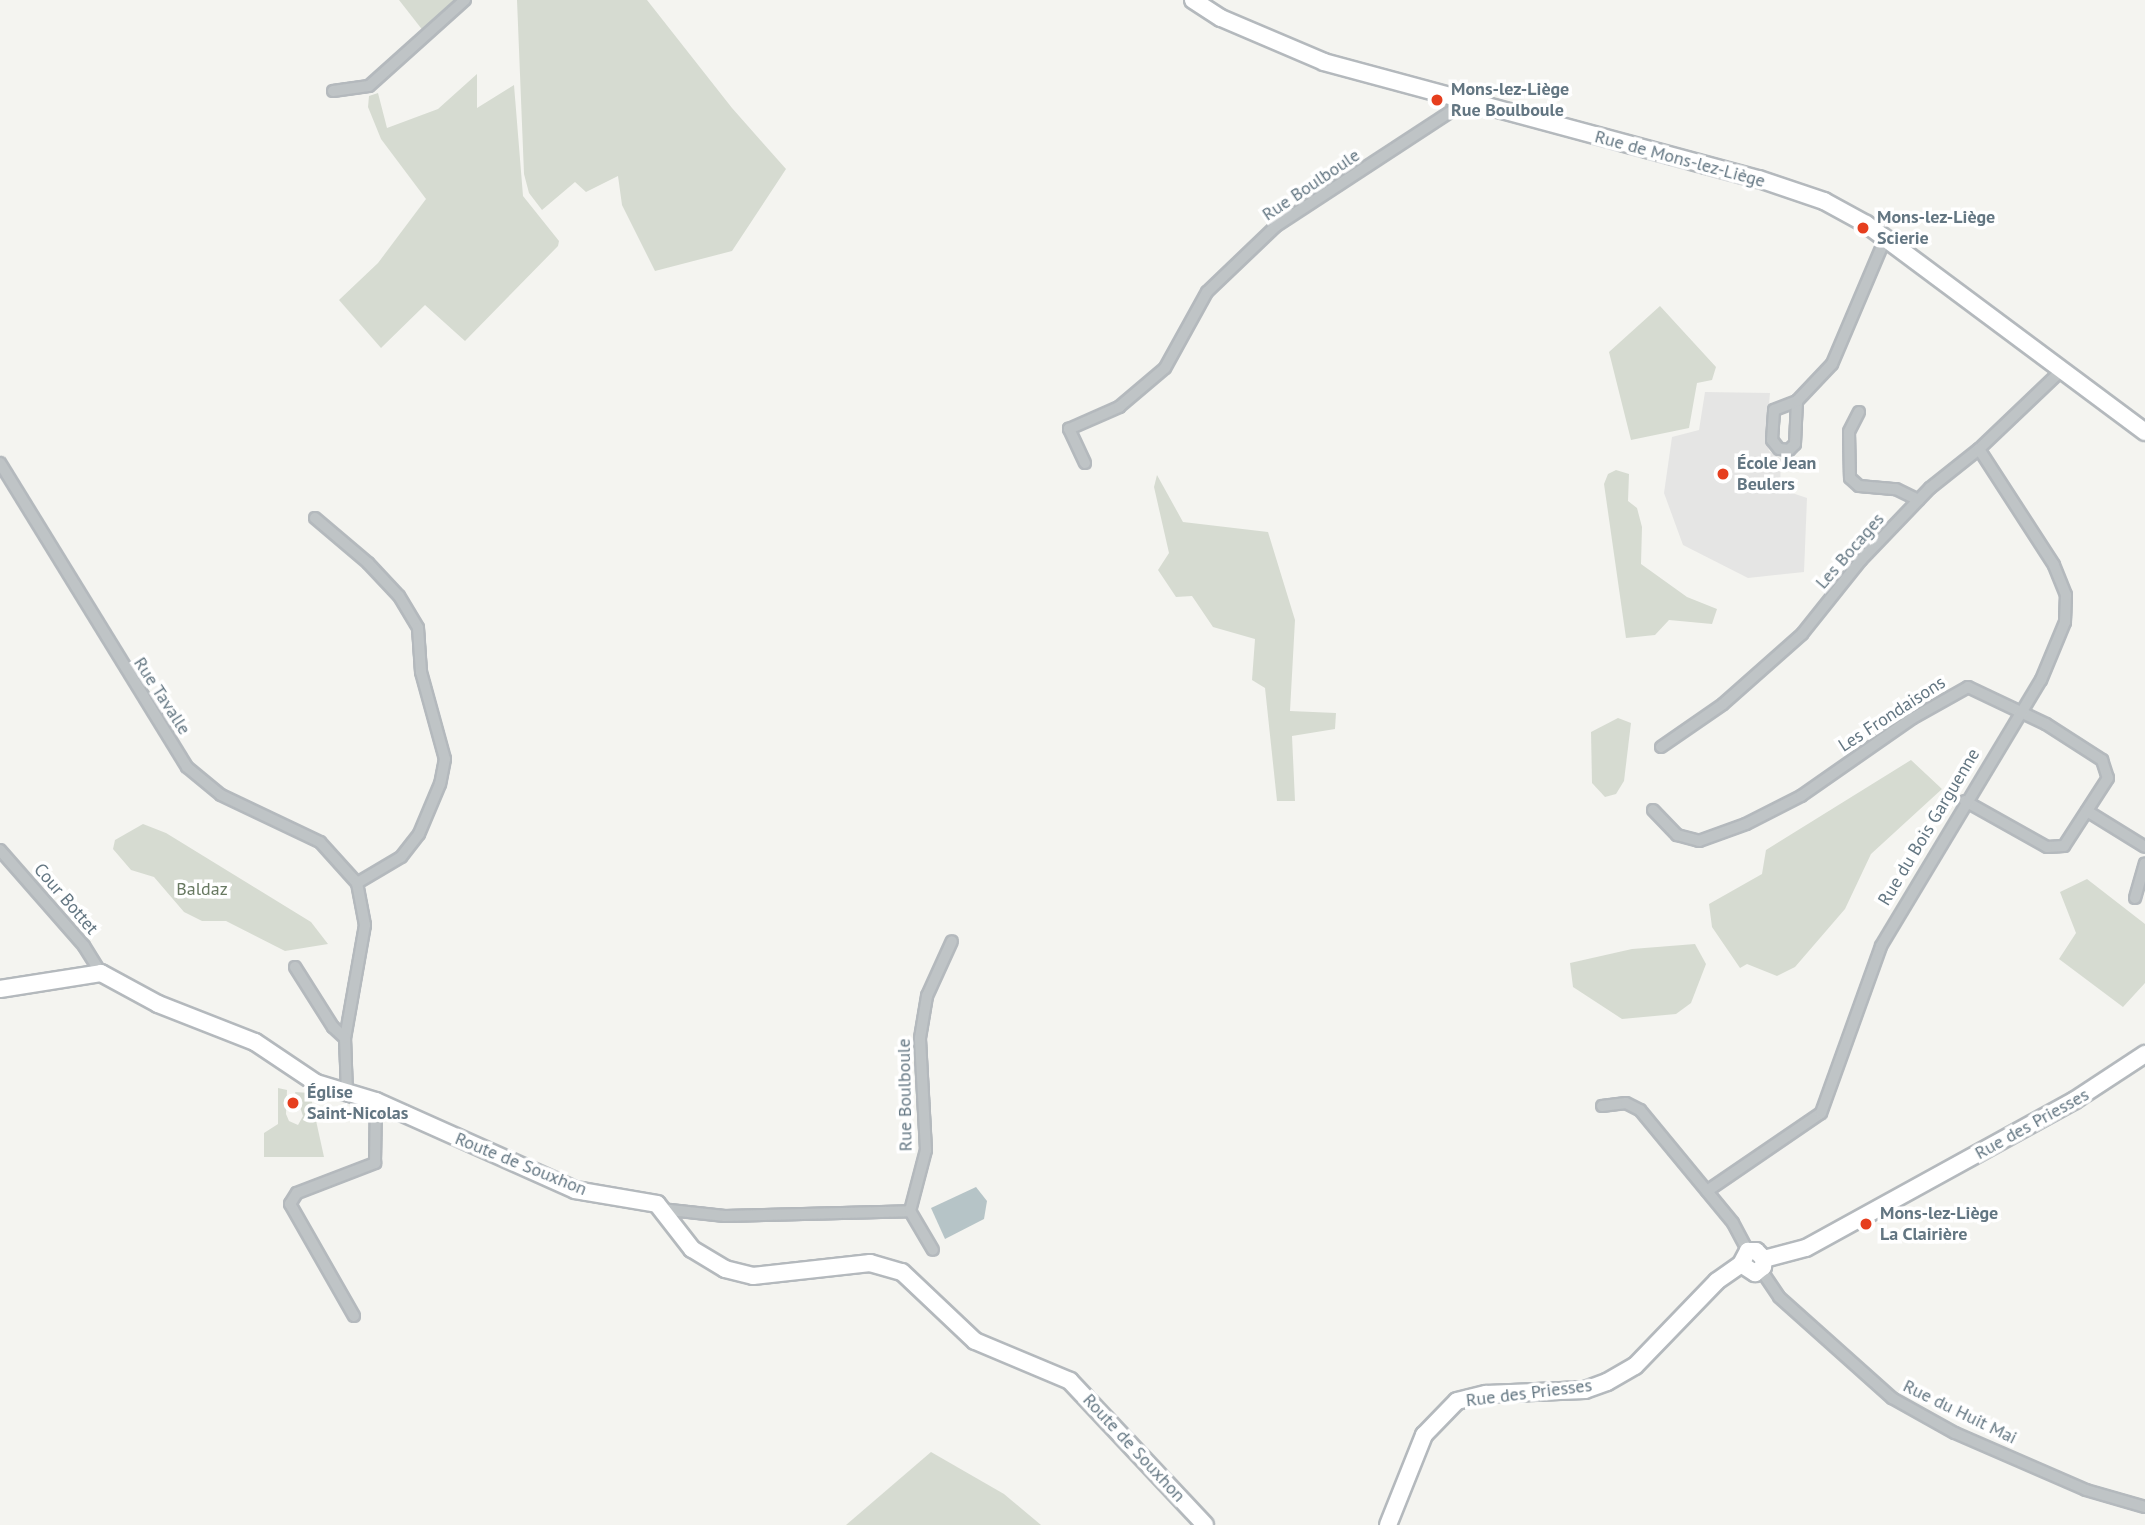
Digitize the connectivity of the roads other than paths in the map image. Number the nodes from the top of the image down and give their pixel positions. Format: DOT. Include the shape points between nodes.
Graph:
graph roads {
  1 [pos="465,0"];
  2 [pos="1196,1"];
  3 [pos="333,91"];
  4 [pos="1467,101"];
  5 [pos="1885,239"];
  6 [pos="2062,370"];
  7 [pos="1797,401"];
  8 [pos="1859,412"];
  9 [pos="2145,432"];
  10 [pos="1979,449"];
  11 [pos="0,463"];
  12 [pos="1085,463"];
  13 [pos="1919,500"];
  14 [pos="315,517"];
  15 [pos="2021,710"];
  16 [pos="1661,747"];
  17 [pos="1965,801"];
  18 [pos="1653,810"];
  19 [pos="2087,811"];
  20 [pos="2145,847"];
  21 [pos="0,850"];
  22 [pos="2145,863"];
  23 [pos="357,883"];
  24 [pos="2135,898"];
  25 [pos="952,941"];
  26 [pos="295,967"];
  27 [pos="101,973"];
  28 [pos="0,989"];
  29 [pos="345,1038"];
  30 [pos="2145,1054"];
  31 [pos="347,1092"];
  32 [pos="376,1101"];
  33 [pos="1602,1107"];
  34 [pos="1707,1191"];
  35 [pos="661,1209"];
  36 [pos="910,1211"];
  37 [pos="933,1250"];
  38 [pos="1745,1258"];
  39 [pos="1763,1265"];
  40 [pos="354,1316"];
  41 [pos="2145,1507"];
  42 [pos="1394,1523"];
  43 [pos="1205,1525"];
  1 -- 3 [label="street" via="369,86"];
  2 -- 4 [label="street, Rue de Mons-lez-Liège" via="1324,62"];
  4 -- 5 [label="street, Rue de Mons-lez-Liège" via="1759,179 1824,201"];
  4 -- 12 [label="street, Rue Boulboule" via="1276,226 1207,292 1165,368 1119,407 1069,429"];
  5 -- 6 [label="street, Rue de Mons-lez-Liège"];
  5 -- 7 [label="street" via="1832,364"];
  6 -- 9 [label="street, Rue de Mons-lez-Liège"];
  6 -- 10 [label="street, Les Bocages"];
  8 -- 13 [label="street" via="1849,432 1852,481 1863,487 1902,491"];
  10 -- 13 [label="street, Les Bocages"];
  10 -- 15 [label="street, Rue du Bois Garguenne" via="2054,565 2066,595 2065,622 2041,680"];
  11 -- 23 [label="street, Rue Tavalle" via="187,767 221,795 320,842"];
  13 -- 16 [label="street, Les Bocages" via="1861,560 1802,634 1723,704"];
  14 -- 23 [label="street" via="399,596 418,628 421,672 445,759 419,834 401,857"];
  15 -- 17 [label="street, Rue du Bois Garguenne"];
  15 -- 18 [label="street, Les Frondaisons" via="1968,687 1913,718 1801,796 1699,841 1676,835"];
  15 -- 19 [label="street, Les Frondaisons" via="2102,760 2108,778"];
  17 -- 19 [label="street, Les Frondaisons" via="2047,847 2064,846"];
  17 -- 34 [label="street, Rue du Bois Garguenne" via="1874,959 1821,1113"];
  19 -- 20 [label="street"];
  21 -- 27 [label="street, Cour Bottet" via="84,946"];
  22 -- 24 [label="street"];
  23 -- 29 [label="street" via="365,925"];
  25 -- 36 [label="street, Rue Boulboule" via="926,996 920,1038 926,1150"];
  26 -- 29 [label="street" via="332,1027"];
  27 -- 28 [label="street"];
  27 -- 31 [label="street, Route de Souxhon" via="158,1004 255,1042 316,1083"];
  29 -- 31 [label="street"];
  30 -- 39 [label="street, Rue des Priesses" via="2075,1100 1806,1248"];
  31 -- 32 [label="street, Route de Souxhon"];
  32 -- 35 [label="street, Route de Souxhon" via="575,1190"];
  32 -- 40 [label="street" via="378,1157 374,1163 297,1194 290,1204"];
  33 -- 34 [label="street" via="1626,1103 1640,1110"];
  34 -- 38 [label="street"];
  35 -- 36 [label="street" via="725,1216"];
  35 -- 43 [label="street, Route de Souxhon" via="692,1249 725,1269 753,1276 870,1263 902,1272 975,1341 1070,1381"];
  36 -- 37 [label="street"];
  38 -- 39 [label="street" via="1751,1273"];
  38 -- 42 [label="street, Rue des Priesses" via="1635,1366 1608,1382 1585,1390 1486,1394 1457,1401 1424,1435"];
  39 -- 41 [label="street, Rue du Huit Mai" via="1779,1297 1892,1398 1955,1433 2086,1490"];
}
